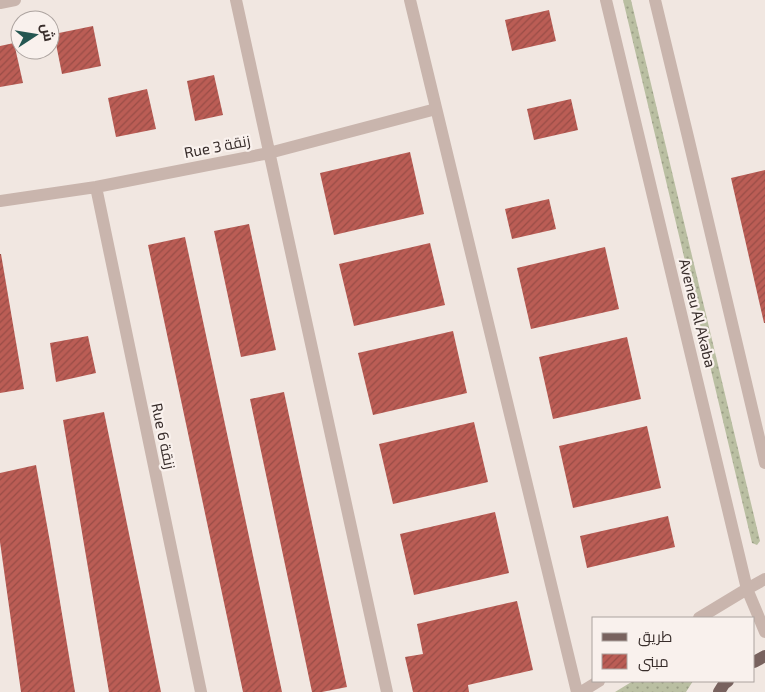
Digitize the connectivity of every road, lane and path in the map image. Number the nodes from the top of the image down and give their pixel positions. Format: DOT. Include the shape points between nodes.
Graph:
graph roads {
  1 [pos="15,0"];
  2 [pos="236,0"];
  3 [pos="410,0"];
  4 [pos="606,0"];
  5 [pos="655,0"];
  6 [pos="0,3"];
  7 [pos="436,109"];
  8 [pos="269,153"];
  9 [pos="96,187"];
  10 [pos="0,201"];
  11 [pos="760,423"];
  12 [pos="765,463"];
  13 [pos="765,579"];
  14 [pos="747,588"];
  15 [pos="701,617"];
  16 [pos="765,632"];
  17 [pos="597,682"];
  18 [pos="727,682"];
  19 [pos="201,692"];
  20 [pos="387,692"];
  21 [pos="577,692"];
  22 [pos="581,692"];
  23 [pos="719,692"];
  1 -- 6 [label="street"];
  2 -- 8 [label="street"];
  3 -- 7 [label="street"];
  4 -- 14 [label="street, Aveneu Al Akaba"];
  5 -- 11 [label="street, Aveneu Al Akaba"];
  7 -- 8 [label="street, Rue 3 زنقة"];
  7 -- 21 [label="street"];
  8 -- 9 [label="street, Rue 3 زنقة"];
  8 -- 20 [label="street"];
  9 -- 10 [label="street, Rue 3 زنقة"];
  9 -- 19 [label="street, Rue 6 زنقة"];
  11 -- 12 [label="street, Aveneu Al Akaba"];
  13 -- 14 [label="street"];
  14 -- 15 [label="street"];
  14 -- 16 [label="street, Aveneu Al Akaba"];
  17 -- 22 [label="street"];
  18 -- 23 [label="main road"];
}
